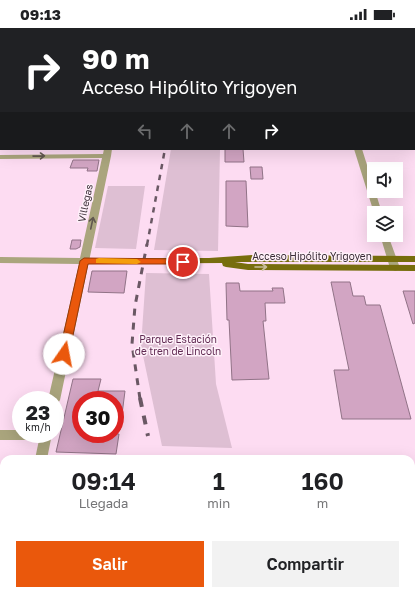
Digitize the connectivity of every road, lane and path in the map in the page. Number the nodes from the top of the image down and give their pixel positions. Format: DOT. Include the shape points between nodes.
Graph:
graph roads {
  1 [pos="358,150"];
  2 [pos="107,152"];
  3 [pos="0,157"];
  4 [pos="376,206"];
  5 [pos="386,242"];
  6 [pos="415,259"];
  7 [pos="0,260"];
  8 [pos="84,261"];
  9 [pos="393,263"];
  10 [pos="415,268"];
  11 [pos="56,391"];
  12 [pos="0,429"];
  13 [pos="12,429"];
  14 [pos="0,435"];
  15 [pos="12,435"];
  16 [pos="44,443"];
  17 [pos="42,455"];
  1 -- 4 [label="street"];
  3 -- 2 [label="street, one-way"];
  8 -- 2 [label="street, Villegas, one-way"];
  5 -- 9 [label="street"];
  6 -- 9 [label="main road, Acceso Hipólito Yrigoyen"];
  7 -- 8 [label="street"];
  8 -- 9 [label="main road, Acceso Hipólito Yrigoyen" via="208,262 248,267"];
  8 -- 11 [label="street, Villegas"];
  9 -- 10 [label="main road, Acceso Hipólito Yrigoyen"];
  12 -- 13 [label="street"];
  14 -- 15 [label="street"];
  16 -- 17 [label="street"];
}
